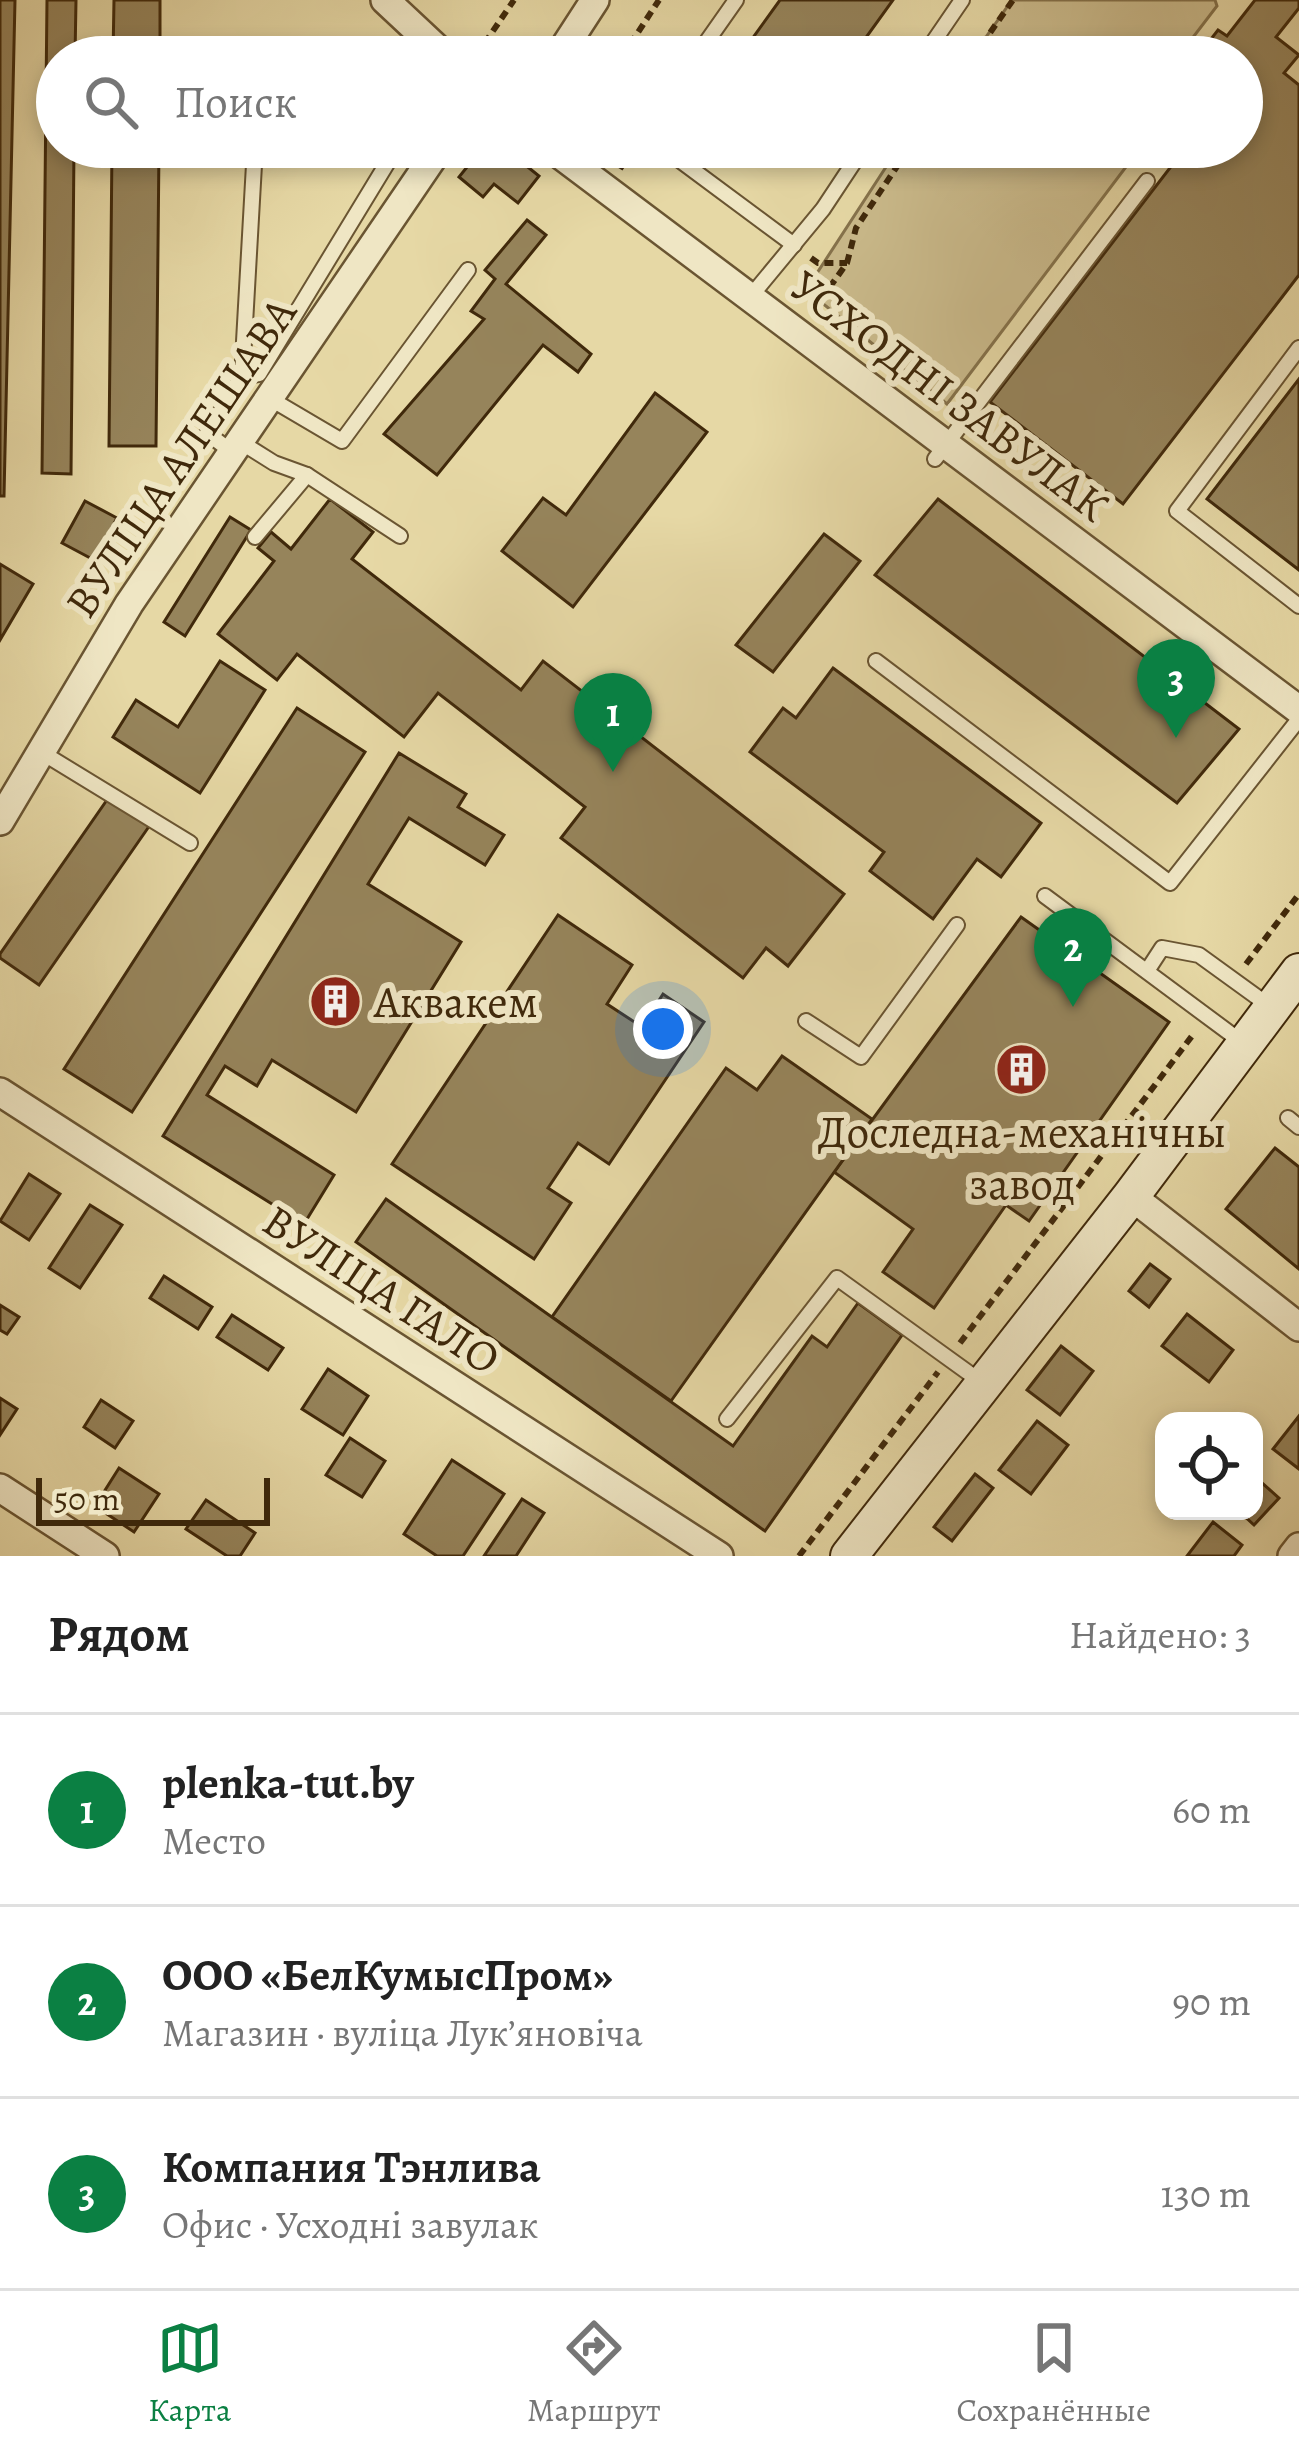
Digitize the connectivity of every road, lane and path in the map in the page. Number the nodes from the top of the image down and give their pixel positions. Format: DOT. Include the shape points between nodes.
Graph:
graph roads {
  1 [pos="385,0"];
  2 [pos="514,0"];
  3 [pos="596,0"];
  4 [pos="659,0"];
  5 [pos="736,0"];
  6 [pos="962,0"];
  7 [pos="1008,2"];
  8 [pos="424,36"];
  9 [pos="490,36"];
  10 [pos="572,36"];
  11 [pos="636,36"];
  12 [pos="711,36"];
  13 [pos="937,36"];
  14 [pos="986,36"];
  15 [pos="254,168"];
  16 [pos="384,168"];
  17 [pos="426,168"];
  18 [pos="578,168"];
  19 [pos="690,168"];
  20 [pos="849,168"];
  21 [pos="896,168"];
  22 [pos="1147,181"];
  23 [pos="794,245"];
  24 [pos="848,263"];
  25 [pos="468,270"];
  26 [pos="751,296"];
  27 [pos="810,315"];
  28 [pos="1299,348"];
  29 [pos="242,377"];
  30 [pos="269,398"];
  31 [pos="236,447"];
  32 [pos="940,452"];
  33 [pos="307,476"];
  34 [pos="400,536"];
  35 [pos="255,537"];
  36 [pos="1299,606"];
  37 [pos="876,661"];
  38 [pos="1299,710"];
  39 [pos="1299,719"];
  40 [pos="41,752"];
  41 [pos="0,820"];
  42 [pos="190,843"];
  43 [pos="1299,894"];
  44 [pos="1045,896"];
  45 [pos="957,925"];
  46 [pos="1147,971"];
  47 [pos="1299,972"];
  48 [pos="1234,980"];
  49 [pos="1272,1008"];
  50 [pos="1207,1017"];
  51 [pos="806,1021"];
  52 [pos="1245,1044"];
  53 [pos="0,1093"];
  54 [pos="1131,1196"];
  55 [pos="1299,1328"];
  56 [pos="947,1360"];
  57 [pos="984,1384"];
  58 [pos="727,1419"];
  59 [pos="0,1488"];
  60 [pos="1299,1547"];
  61 [pos="105,1556"];
  62 [pos="719,1556"];
  63 [pos="799,1556"];
  64 [pos="849,1556"];
  65 [pos="1292,1556"];
  1 -- 8 [label="street"];
  2 -- 9 [label="path"];
  3 -- 10 [label="street"];
  4 -- 11 [label="path"];
  5 -- 12 [label="lane"];
  6 -- 13 [label="lane"];
  7 -- 14 [label="path"];
  15 -- 29 [label="lane"];
  16 -- 29 [label="lane" via="259,374"];
  17 -- 30 [label="street, ВУЛІЦА АЛЕШАВА"];
  18 -- 26 [label="street, УСХОДНІ ЗАВУЛАК"];
  19 -- 23 [label="lane"];
  20 -- 23 [label="lane"];
  21 -- 24 [label="path" via="856,228"];
  22 -- 32 [label="lane"];
  23 -- 24 [label="path" via="818,263"];
  23 -- 26 [label="lane"];
  24 -- 27 [label="path"];
  25 -- 30 [label="lane" via="342,441"];
  26 -- 32 [label="street, УСХОДНІ ЗАВУЛАК"];
  28 -- 36 [label="lane" via="1177,511"];
  29 -- 31 [label="lane" via="207,433"];
  30 -- 31 [label="street, ВУЛІЦА АЛЕШАВА"];
  31 -- 33 [label="lane"];
  31 -- 40 [label="street, ВУЛІЦА АЛЕШАВА"];
  32 -- 38 [label="street, УСХОДНІ ЗАВУЛАК"];
  33 -- 34 [label="lane"];
  33 -- 35 [label="lane"];
  37 -- 39 [label="lane" via="1170,883"];
  40 -- 41 [label="street, ВУЛІЦА АЛЕШАВА"];
  40 -- 42 [label="lane"];
  43 -- 48 [label="path"];
  44 -- 46 [label="lane"];
  45 -- 51 [label="lane" via="861,1057"];
  46 -- 48 [label="lane" via="1162,948 1199,955"];
  46 -- 50 [label="lane"];
  47 -- 49 [label="main road"];
  48 -- 49 [label="lane"];
  49 -- 52 [label="main road"];
  50 -- 52 [label="lane"];
  50 -- 56 [label="path"];
  52 -- 54 [label="main road"];
  53 -- 62 [label="street, ВУЛІЦА ГАЛО"];
  54 -- 55 [label="street"];
  54 -- 57 [label="main road"];
  56 -- 57 [label="lane"];
  56 -- 58 [label="lane" via="837,1278"];
  56 -- 63 [label="path"];
  57 -- 64 [label="main road"];
  59 -- 61 [label="street"];
  60 -- 65 [label="street"];
}
